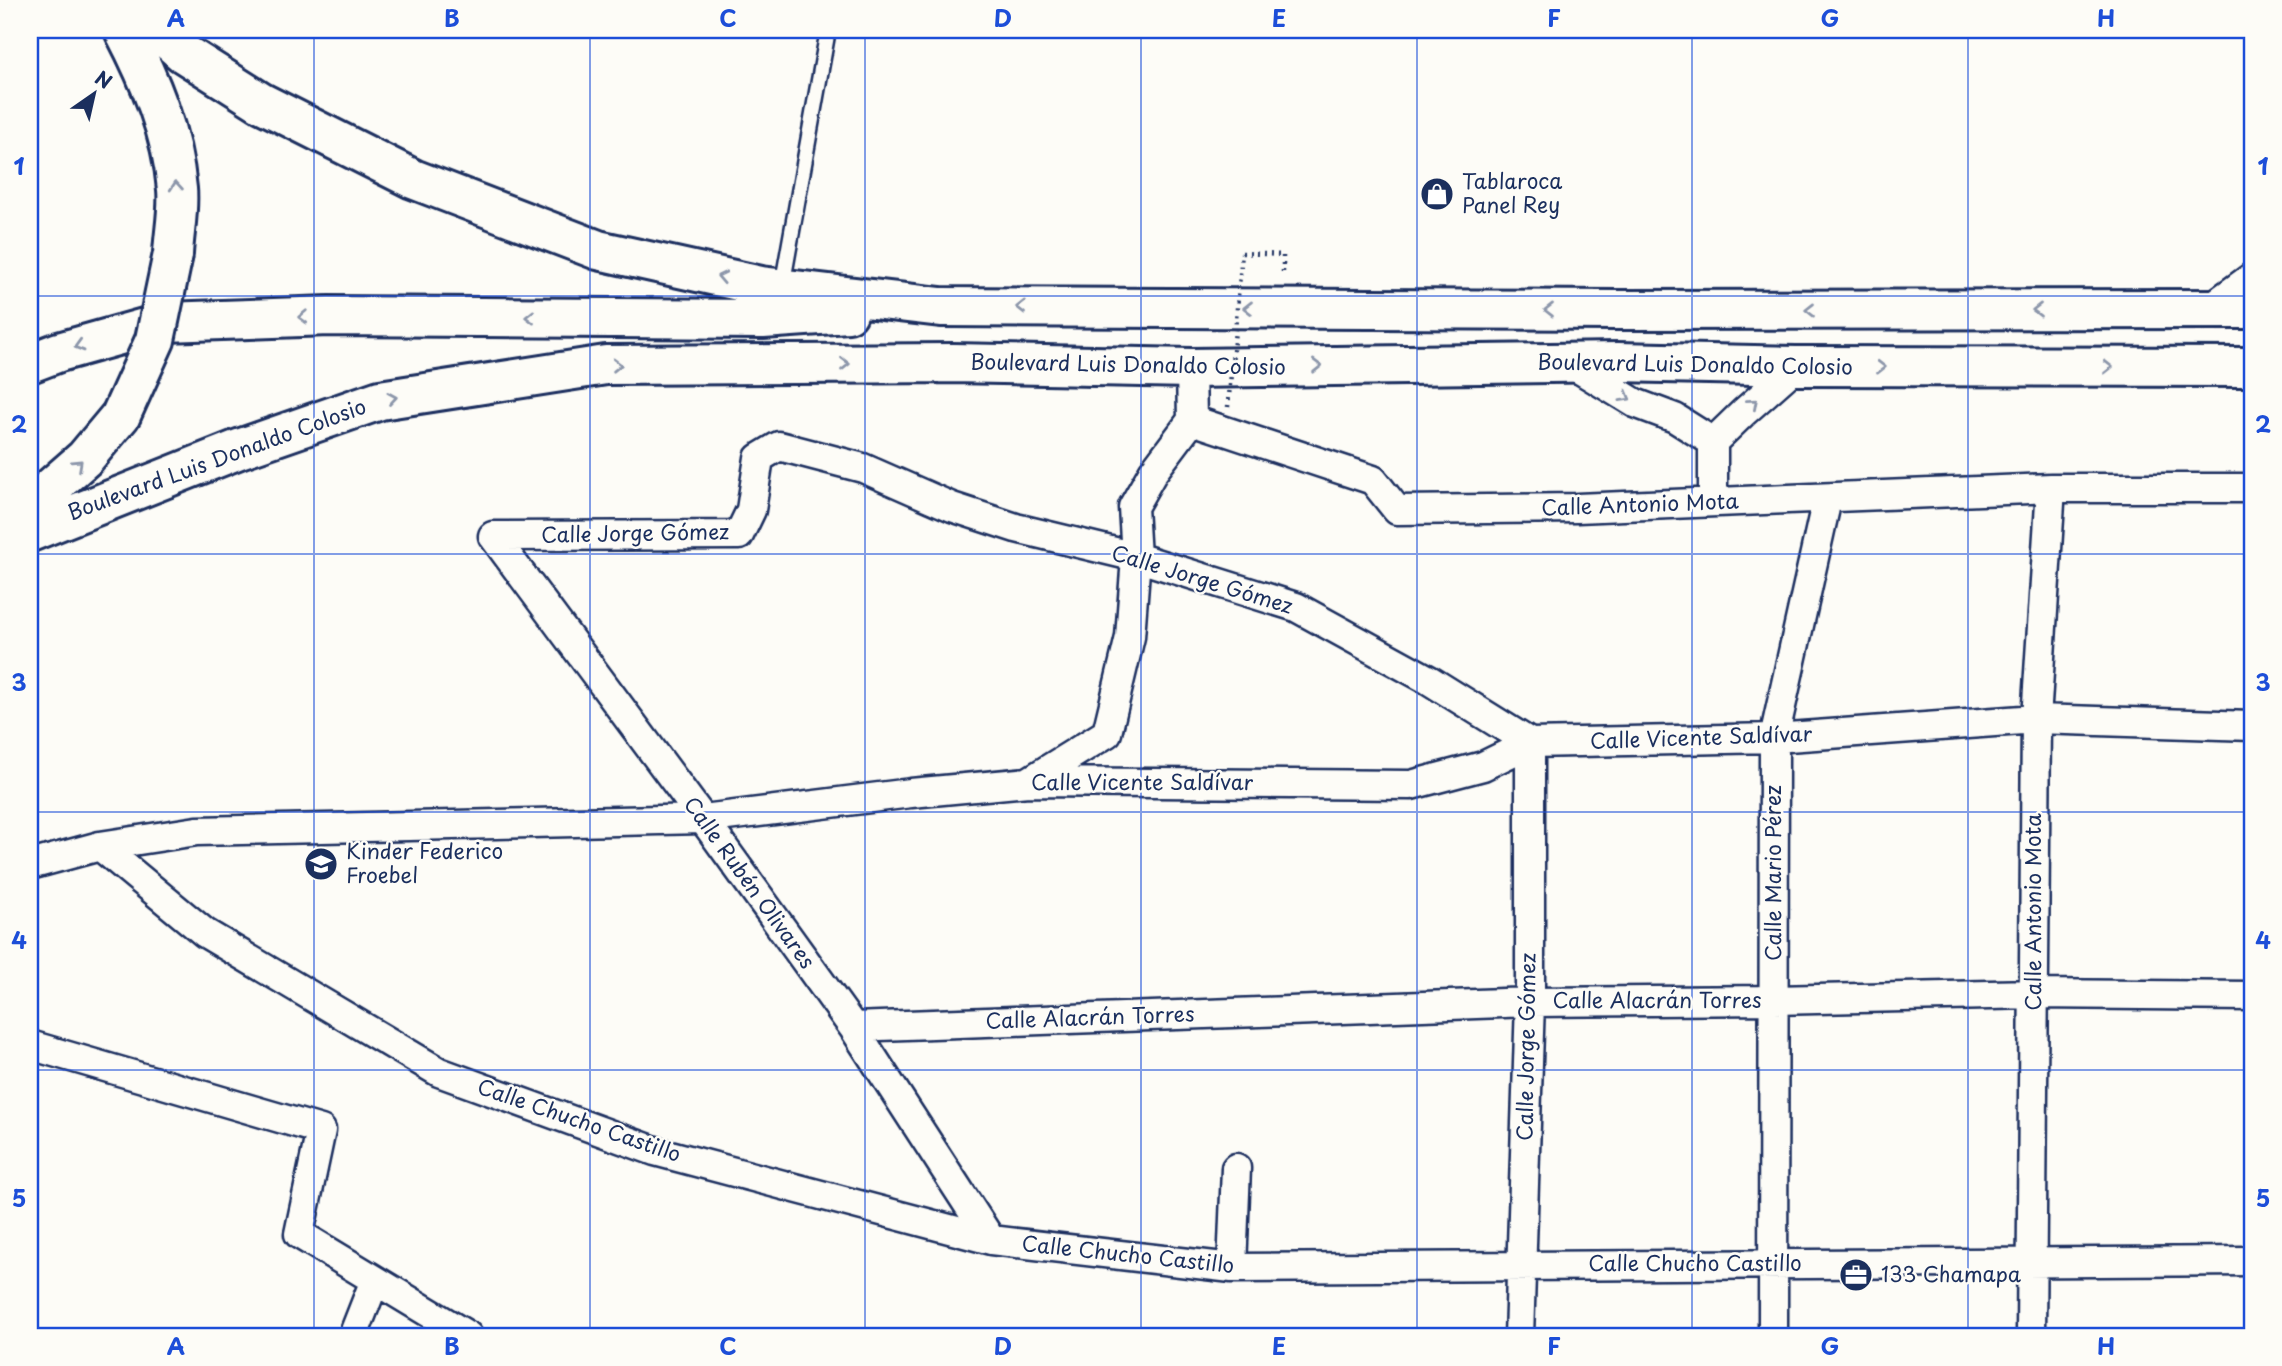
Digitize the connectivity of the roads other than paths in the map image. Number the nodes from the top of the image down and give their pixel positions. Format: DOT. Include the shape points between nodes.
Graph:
graph roads {
  1 [pos="124,30"];
  2 [pos="157,30"];
  3 [pos="828,30"];
  4 [pos="2252,277"];
  5 [pos="781,288"];
  6 [pos="941,307"];
  7 [pos="2252,309"];
  8 [pos="2207,310"];
  9 [pos="1568,362"];
  10 [pos="30,363"];
  11 [pos="1796,366"];
  12 [pos="2252,367"];
  13 [pos="1191,368"];
  14 [pos="1192,420"];
  15 [pos="1713,442"];
  16 [pos="2051,488"];
  17 [pos="2252,488"];
  18 [pos="1827,499"];
  19 [pos="1713,502"];
  20 [pos="30,506"];
  21 [pos="30,531"];
  22 [pos="493,536"];
  23 [pos="1136,557"];
  24 [pos="2036,719"];
  25 [pos="2252,726"];
  26 [pos="1774,738"];
  27 [pos="1530,743"];
  28 [pos="1028,782"];
  29 [pos="703,819"];
  30 [pos="100,846"];
  31 [pos="30,865"];
  32 [pos="2034,994"];
  33 [pos="2252,996"];
  34 [pos="1774,1000"];
  35 [pos="1530,1002"];
  36 [pos="853,1027"];
  37 [pos="30,1045"];
  38 [pos="1236,1168"];
  39 [pos="991,1240"];
  40 [pos="2031,1261"];
  41 [pos="2252,1261"];
  42 [pos="1774,1264"];
  43 [pos="1521,1265"];
  44 [pos="1232,1268"];
  45 [pos="375,1280"];
  46 [pos="353,1336"];
  47 [pos="468,1336"];
  48 [pos="1520,1336"];
  49 [pos="1773,1336"];
  50 [pos="2031,1336"];
  20 -- 1 [label="highway, one-way, bridge" via="85,458 121,415 155,340 173,254 177,191 170,138"];
  5 -- 2 [label="highway, one-way" via="598,250 413,179 262,103"];
  3 -- 5 [label="lane"];
  4 -- 8 [label="street"];
  5 -- 6 [label="highway"];
  8 -- 6 [label="highway, one-way"];
  6 -- 10 [label="highway, one-way" via="763,319 329,316 166,321"];
  7 -- 8 [label="highway"];
  9 -- 11 [label="highway, Boulevard Luis Donaldo Colosio"];
  13 -- 9 [label="highway, Boulevard Luis Donaldo Colosio, one-way"];
  9 -- 15 [label="street, one-way" via="1635,403 1675,418"];
  11 -- 12 [label="highway, Boulevard Luis Donaldo Colosio, one-way"];
  15 -- 11 [label="street, one-way"];
  13 -- 14 [label="street"];
  21 -- 13 [label="highway, Boulevard Luis Donaldo Colosio, one-way" via="239,449 380,400 606,365 953,363"];
  14 -- 19 [label="street, Calle Antonio Mota" via="1373,480 1397,510"];
  14 -- 23 [label="street" via="1133,507"];
  15 -- 19 [label="street"];
  16 -- 17 [label="street, Calle Antonio Mota"];
  16 -- 18 [label="street, Calle Antonio Mota"];
  16 -- 24 [label="street, Calle Antonio Mota"];
  18 -- 19 [label="street, Calle Antonio Mota"];
  18 -- 26 [label="street, Calle Mario Pérez"];
  22 -- 23 [label="street, Calle Jorge Gómez" via="739,535 751,510 759,458 779,446 863,468 952,507 1016,528"];
  22 -- 29 [label="street, Calle Rubén Olivares"];
  23 -- 27 [label="street, Calle Jorge Gómez" via="1296,607 1429,680"];
  23 -- 28 [label="street" via="1130,637 1107,733"];
  24 -- 25 [label="street, Calle Vicente Saldívar"];
  24 -- 26 [label="street, Calle Vicente Saldívar"];
  24 -- 32 [label="street, Calle Antonio Mota"];
  26 -- 27 [label="street, Calle Vicente Saldívar"];
  26 -- 34 [label="street, Calle Mario Pérez"];
  27 -- 28 [label="street, Calle Vicente Saldívar" via="1483,766 1411,785"];
  27 -- 35 [label="street, Calle Jorge Gómez"];
  28 -- 29 [label="street, Calle Vicente Saldívar"];
  29 -- 30 [label="street, Calle Vicente Saldívar" via="197,831"];
  29 -- 36 [label="street, Calle Rubén Olivares"];
  30 -- 31 [label="street, Calle Vicente Saldívar"];
  30 -- 39 [label="street, Calle Chucho Castillo" via="205,933 439,1072 655,1151"];
  32 -- 33 [label="street, Calle Alacrán Torres"];
  32 -- 34 [label="street, Calle Alacrán Torres"];
  32 -- 40 [label="street, Calle Antonio Mota"];
  34 -- 35 [label="street, Calle Alacrán Torres"];
  34 -- 42 [label="street, Calle Mario Pérez"];
  35 -- 36 [label="street, Calle Alacrán Torres"];
  35 -- 43 [label="street, Calle Jorge Gómez"];
  36 -- 39 [label="street, Calle Rubén Olivares"];
  37 -- 45 [label="street" via="321,1130 299,1234"];
  38 -- 44 [label="street"];
  39 -- 44 [label="street, Calle Chucho Castillo"];
  40 -- 41 [label="street, Calle Chucho Castillo"];
  40 -- 42 [label="street, Calle Chucho Castillo"];
  40 -- 50 [label="street, Calle Antonio Mota"];
  42 -- 43 [label="street, Calle Chucho Castillo"];
  42 -- 49 [label="street, Calle Mario Pérez"];
  43 -- 44 [label="street, Calle Chucho Castillo"];
  43 -- 48 [label="street, Calle Jorge Gómez"];
  45 -- 46 [label="street"];
  45 -- 47 [label="street"];
}
